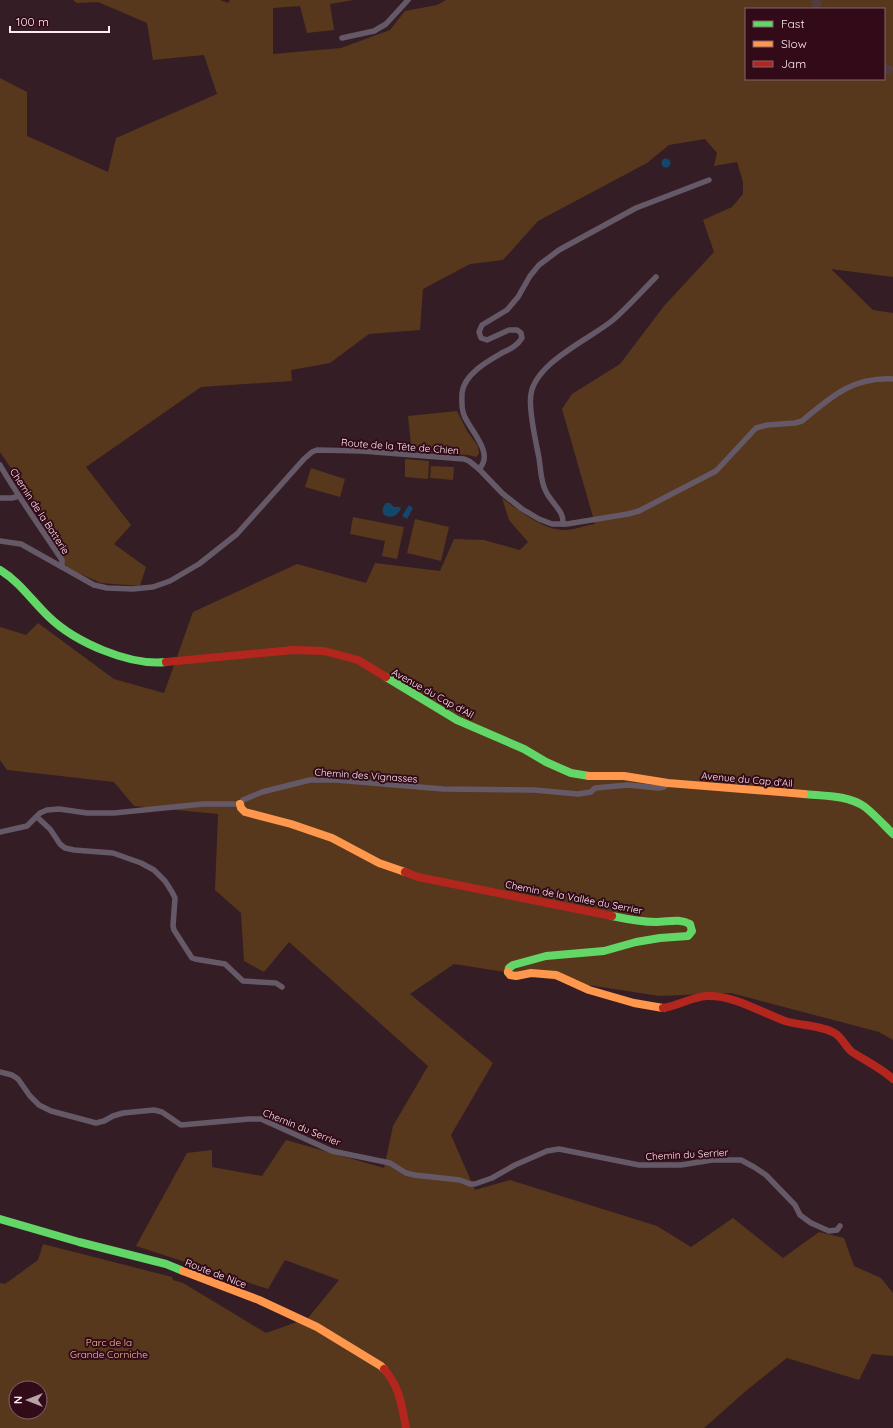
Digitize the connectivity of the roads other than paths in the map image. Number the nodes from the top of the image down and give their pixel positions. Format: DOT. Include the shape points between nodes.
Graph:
graph roads {
  1 [pos="408,0"];
  2 [pos="342,38"];
  3 [pos="709,180"];
  4 [pos="656,277"];
  5 [pos="893,379"];
  6 [pos="0,465"];
  7 [pos="478,469"];
  8 [pos="18,496"];
  9 [pos="0,498"];
  10 [pos="563,524"];
  11 [pos="0,541"];
  12 [pos="62,567"];
  13 [pos="0,570"];
  14 [pos="594,777"];
  15 [pos="668,783"];
  16 [pos="595,788"];
  17 [pos="240,804"];
  18 [pos="37,817"];
  19 [pos="0,832"];
  20 [pos="893,834"];
  21 [pos="282,987"];
  22 [pos="0,1072"];
  23 [pos="893,1079"];
  24 [pos="0,1220"];
  25 [pos="840,1226"];
  26 [pos="406,1428"];
  1 -- 2 [label="street" via="386,24 374,31"];
  3 -- 7 [label="street" via="636,208 558,250 539,265 507,310 482,325 479,332 481,338 487,340 509,330 517,330 522,338 519,343 478,368 462,391 464,414 485,454 483,464"];
  4 -- 10 [label="street" via="613,320 564,352 535,382 531,394 532,413 543,485 549,498 561,512"];
  5 -- 10 [label="street, Route de la Tête de Chien" via="871,380 838,392 802,421 756,428 716,471 639,511"];
  6 -- 8 [label="street, Chemin de la Batterie"];
  7 -- 10 [label="street, Route de la Tête de Chien" via="522,509 552,524"];
  7 -- 12 [label="street, Route de la Tête de Chien" via="464,459 317,450 304,458 237,534 199,564 170,581 148,588 108,588 94,585"];
  8 -- 9 [label="street"];
  8 -- 12 [label="street, Chemin de la Batterie" via="62,560"];
  11 -- 12 [label="street, Route de la Tête de Chien" via="21,544"];
  13 -- 14 [label="street, Avenue du Cap d'Ail" via="13,578 65,631 108,652 158,663 293,650 334,653 358,660 457,720 571,773"];
  14 -- 15 [label="street, Avenue du Cap d'Ail" via="624,776"];
  14 -- 16 [label="street"];
  15 -- 16 [label="street, Chemin des Vignasses" via="658,788 628,785"];
  15 -- 20 [label="street, Avenue du Cap d'Ail" via="841,797 865,807"];
  16 -- 17 [label="street, Chemin des Vignasses" via="591,792 578,794 534,790 443,789 310,780 262,792 243,800"];
  17 -- 18 [label="street" via="203,804 114,813 87,813 59,808 47,810"];
  17 -- 23 [label="street, Chemin de la Vallée du Serrier" via="245,812 332,838 380,862 418,877 630,920 683,920 690,924 692,931 688,936 636,942 604,951 546,956 513,965 508,972 516,976 531,973 556,975 589,990 661,1008 707,996 726,998 786,1021 836,1034 851,1051"];
  18 -- 19 [label="street" via="27,826"];
  18 -- 21 [label="street" via="66,848 113,853 148,867 160,875 175,898 174,930 192,958 225,964 243,980 276,983"];
  22 -- 25 [label="street, Chemin du Serrier" via="18,1079 39,1105 86,1121 96,1123 123,1113 154,1110 162,1112 181,1125 261,1119 332,1151 390,1163 414,1175 460,1180 470,1184 492,1178 540,1154 559,1149 639,1165 681,1165 712,1160 741,1160 766,1175 795,1205 800,1215 811,1223 829,1231 837,1230"];
  24 -- 26 [label="street, Route de Nice" via="166,1264 259,1300 317,1328 381,1366 399,1393"];
}
